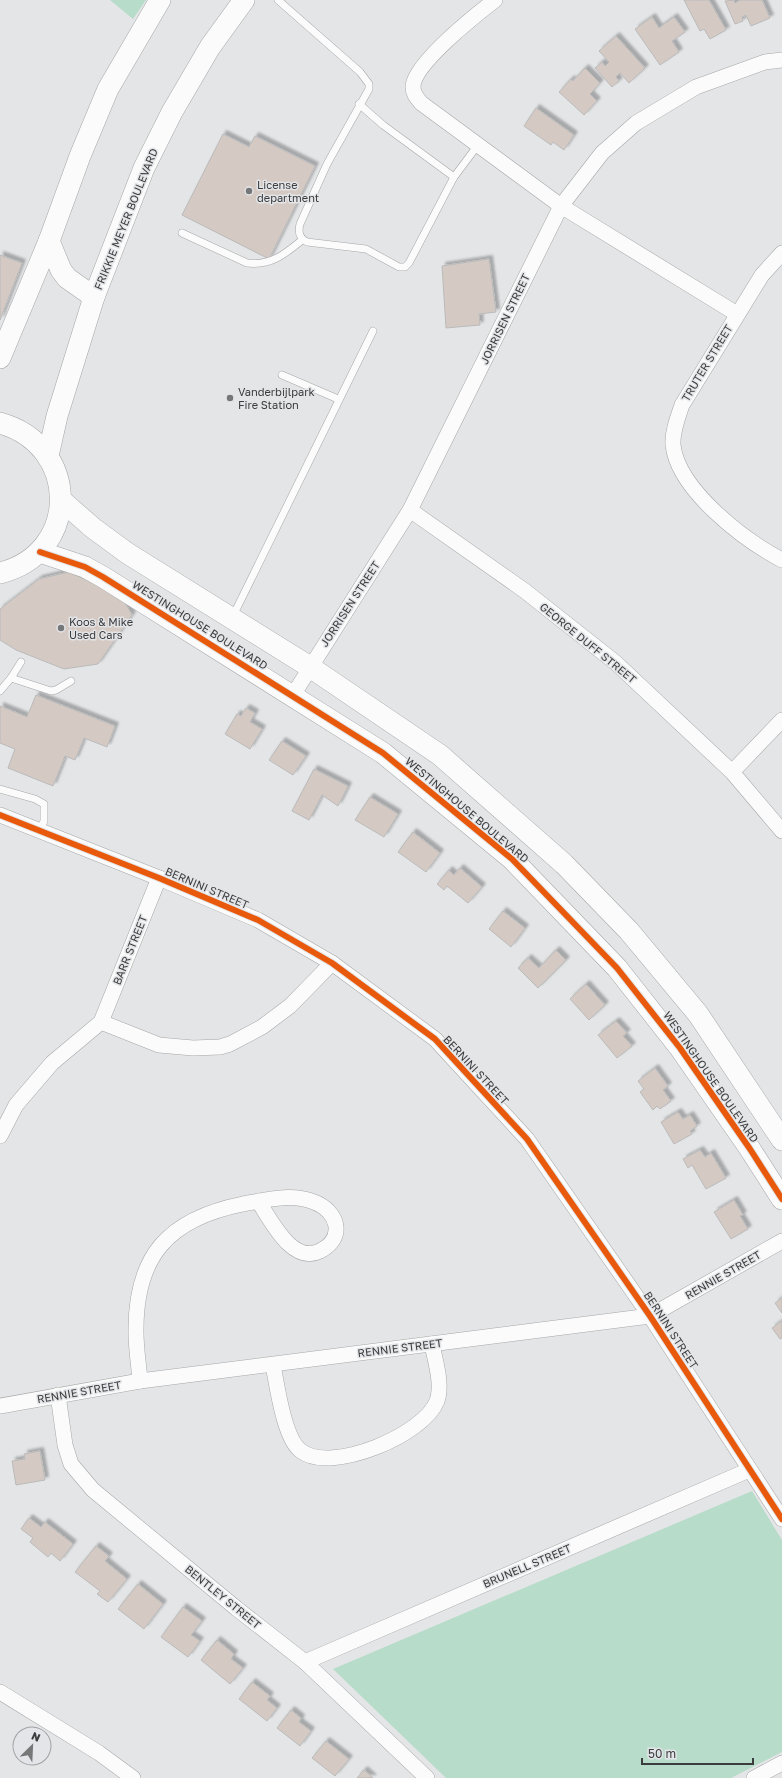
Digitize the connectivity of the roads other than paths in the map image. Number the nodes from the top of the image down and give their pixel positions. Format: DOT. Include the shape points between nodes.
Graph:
graph roads {
  1 [pos="160,0"];
  2 [pos="244,0"];
  3 [pos="278,0"];
  4 [pos="496,0"];
  5 [pos="782,60"];
  6 [pos="359,104"];
  7 [pos="478,145"];
  8 [pos="454,177"];
  9 [pos="561,206"];
  10 [pos="182,233"];
  11 [pos="302,240"];
  12 [pos="49,241"];
  13 [pos="782,253"];
  14 [pos="94,297"];
  15 [pos="736,314"];
  16 [pos="373,330"];
  17 [pos="0,358"];
  18 [pos="282,375"];
  19 [pos="338,399"];
  20 [pos="0,423"];
  21 [pos="48,456"];
  22 [pos="61,500"];
  23 [pos="410,510"];
  24 [pos="40,552"];
  25 [pos="782,560"];
  26 [pos="4,573"];
  27 [pos="232,619"];
  28 [pos="21,662"];
  29 [pos="310,667"];
  30 [pos="11,678"];
  31 [pos="71,681"];
  32 [pos="0,690"];
  33 [pos="293,695"];
  34 [pos="782,720"];
  35 [pos="732,772"];
  36 [pos="0,789"];
  37 [pos="0,815"];
  38 [pos="40,830"];
  39 [pos="782,831"];
  40 [pos="159,878"];
  41 [pos="332,963"];
  42 [pos="101,1022"];
  43 [pos="0,1136"];
  44 [pos="782,1140"];
  45 [pos="782,1199"];
  46 [pos="258,1201"];
  47 [pos="782,1241"];
  48 [pos="650,1316"];
  49 [pos="432,1344"];
  50 [pos="272,1365"];
  51 [pos="140,1381"];
  52 [pos="58,1395"];
  53 [pos="0,1406"];
  54 [pos="749,1470"];
  55 [pos="782,1518"];
  56 [pos="305,1662"];
  57 [pos="0,1692"];
  58 [pos="782,1763"];
  59 [pos="133,1778"];
  60 [pos="427,1778"];
  61 [pos="754,1778"];
  1 -- 12 [label="street" via="108,89"];
  2 -- 14 [label="street, FRIKKIE MEYER BOULEVARD" via="210,47 147,161"];
  3 -- 6 [label="lane" via="367,79 369,89"];
  4 -- 7 [label="street" via="462,26 433,56 416,76 413,86 416,96 422,103"];
  5 -- 9 [label="street, JORRISEN STREET" via="764,62 696,88 636,123 602,153"];
  6 -- 8 [label="lane" via="383,125"];
  6 -- 11 [label="lane" via="327,164 300,224 298,231"];
  7 -- 8 [label="lane"];
  7 -- 9 [label="street"];
  8 -- 11 [label="lane" via="405,267 399,268 366,249"];
  9 -- 15 [label="street"];
  9 -- 23 [label="street, JORRISEN STREET"];
  10 -- 11 [label="lane" via="254,264 279,258"];
  12 -- 14 [label="street" via="67,278"];
  12 -- 17 [label="street"];
  13 -- 15 [label="street, TRUTER STREET" via="762,275"];
  14 -- 21 [label="street, FRIKKIE MEYER BOULEVARD" via="57,416"];
  15 -- 25 [label="street, TRUTER STREET" via="682,405 673,443 676,459 697,492 724,520 760,548"];
  16 -- 19 [label="lane"];
  18 -- 19 [label="lane"];
  19 -- 27 [label="lane"];
  20 -- 21 [label="street" via="25,433 38,443"];
  21 -- 22 [label="street" via="58,477"];
  22 -- 24 [label="street" via="58,519 51,537"];
  22 -- 27 [label="street, WESTINGHOUSE BOULEVARD" via="127,553"];
  23 -- 29 [label="street, JORRISEN STREET"];
  23 -- 35 [label="street, GEORGE DUFF STREET" via="525,591 616,663"];
  24 -- 26 [label="street" via="27,563"];
  24 -- 33 [label="street, WESTINGHOUSE BOULEVARD" via="85,567 103,577"];
  27 -- 29 [label="street, WESTINGHOUSE BOULEVARD"];
  28 -- 30 [label="lane"];
  29 -- 33 [label="street, JORRISEN STREET"];
  29 -- 44 [label="street, WESTINGHOUSE BOULEVARD" via="440,755 564,864 630,931 698,1014"];
  30 -- 31 [label="lane" via="51,690 56,690"];
  30 -- 32 [label="lane"];
  33 -- 45 [label="street, WESTINGHOUSE BOULEVARD" via="383,753 512,859 627,980 680,1048"];
  34 -- 35 [label="street"];
  35 -- 39 [label="street, GEORGE DUFF STREET"];
  36 -- 38 [label="lane" via="44,804 44,821"];
  37 -- 38 [label="street, BERNINI STREET"];
  38 -- 40 [label="street, BERNINI STREET"];
  40 -- 41 [label="street, BERNINI STREET" via="258,920"];
  40 -- 42 [label="street, BARR STREET"];
  41 -- 42 [label="street" via="290,1006 262,1027 220,1047 159,1045"];
  41 -- 48 [label="street, BERNINI STREET" via="435,1039 528,1139"];
  42 -- 43 [label="street, BARR STREET" via="52,1063 16,1106"];
  46 -- 46 [label="street" via="283,1197 303,1198 316,1202 327,1210 334,1220 337,1226 336,1234 329,1246 322,1250 316,1253 301,1253 287,1243"];
  46 -- 51 [label="street" via="229,1207 200,1218 177,1229 157,1249 143,1274 138,1297 136,1334"];
  47 -- 48 [label="street, RENNIE STREET"];
  48 -- 49 [label="street, RENNIE STREET"];
  48 -- 54 [label="street, BERNINI STREET"];
  49 -- 50 [label="street, RENNIE STREET"];
  49 -- 50 [label="street" via="439,1388 433,1409 422,1421 402,1435 381,1446 352,1455 324,1458 301,1451 294,1444"];
  50 -- 51 [label="street, RENNIE STREET"];
  51 -- 52 [label="street, RENNIE STREET"];
  52 -- 53 [label="street, RENNIE STREET"];
  52 -- 56 [label="street, BENTLEY STREET" via="65,1445 71,1464 79,1475 93,1490"];
  54 -- 55 [label="street, BERNINI STREET"];
  54 -- 56 [label="street, BRUNELL STREET"];
  56 -- 60 [label="street, BENTLEY STREET"];
  57 -- 59 [label="street"];
  58 -- 61 [label="street"];
}
